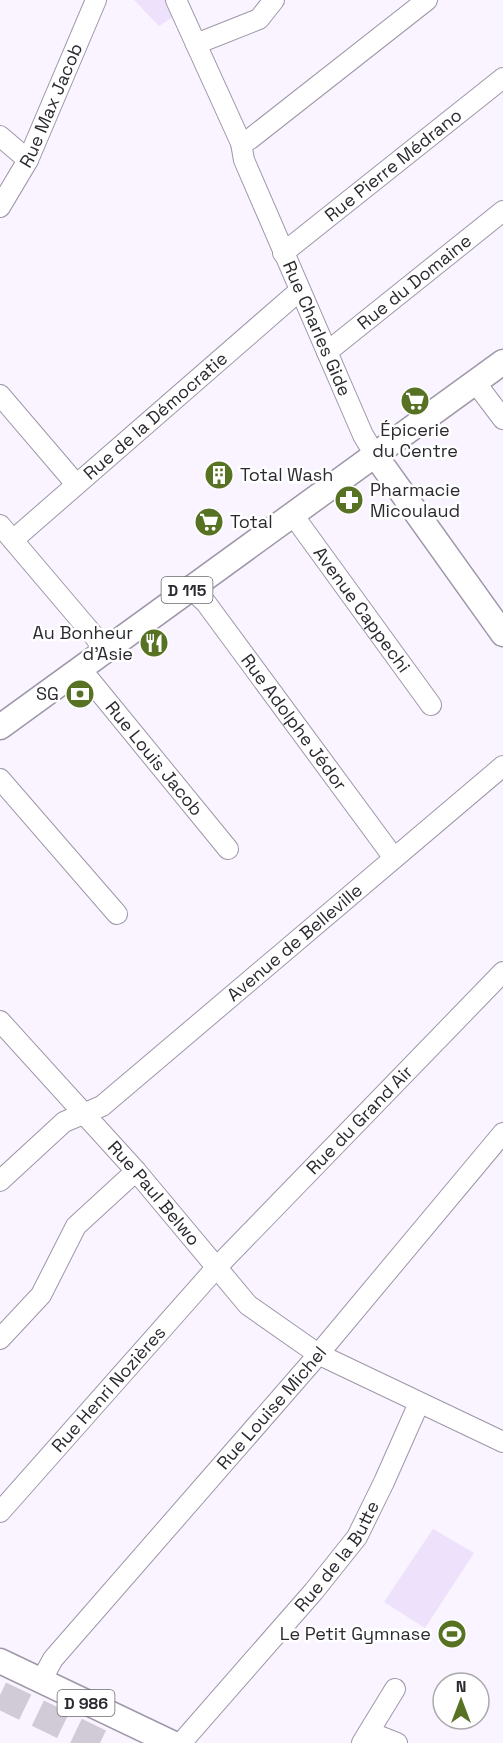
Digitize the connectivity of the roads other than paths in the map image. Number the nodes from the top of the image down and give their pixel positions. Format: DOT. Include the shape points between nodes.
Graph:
graph roads {
  1 [pos="96,0"];
  2 [pos="176,0"];
  3 [pos="274,0"];
  4 [pos="427,0"];
  5 [pos="196,44"];
  6 [pos="503,78"];
  7 [pos="0,136"];
  8 [pos="241,143"];
  9 [pos="28,160"];
  10 [pos="0,207"];
  11 [pos="503,212"];
  12 [pos="283,253"];
  13 [pos="299,291"];
  14 [pos="327,352"];
  15 [pos="503,362"];
  16 [pos="475,382"];
  17 [pos="0,395"];
  18 [pos="503,419"];
  19 [pos="375,455"];
  20 [pos="76,484"];
  21 [pos="293,515"];
  22 [pos="7,532"];
  23 [pos="190,588"];
  24 [pos="503,634"];
  25 [pos="104,650"];
  26 [pos="80,668"];
  27 [pos="431,705"];
  28 [pos="0,727"];
  29 [pos="503,766"];
  30 [pos="0,778"];
  31 [pos="228,849"];
  32 [pos="394,858"];
  33 [pos="117,914"];
  34 [pos="503,972"];
  35 [pos="0,1021"];
  36 [pos="84,1114"];
  37 [pos="503,1133"];
  38 [pos="136,1171"];
  39 [pos="0,1181"];
  40 [pos="216,1268"];
  41 [pos="0,1339"];
  42 [pos="318,1354"];
  43 [pos="419,1403"];
  44 [pos="503,1442"];
  45 [pos="0,1512"];
  46 [pos="0,1661"];
  47 [pos="41,1681"];
  48 [pos="395,1689"];
  49 [pos="366,1738"];
  50 [pos="172,1743"];
  51 [pos="181,1743"];
  52 [pos="397,1743"];
  1 -- 9 [label="street, Rue Max Jacob"];
  2 -- 5 [label="street, Rue Charles Gide"];
  3 -- 5 [label="street" via="259,19"];
  4 -- 8 [label="street" via="250,140"];
  5 -- 8 [label="street, Rue Charles Gide"];
  6 -- 12 [label="street, Rue Pierre Médrano"];
  7 -- 9 [label="street"];
  8 -- 12 [label="street, Rue Charles Gide" via="244,160"];
  9 -- 10 [label="street, Rue Max Jacob"];
  11 -- 14 [label="street, Rue du Domaine"];
  12 -- 13 [label="street, Rue Charles Gide"];
  13 -- 14 [label="street, Rue Charles Gide"];
  13 -- 20 [label="street, Rue de la Démocratie"];
  14 -- 19 [label="street, Rue Charles Gide"];
  15 -- 16 [label="main road, D 115"];
  16 -- 18 [label="street"];
  16 -- 19 [label="main road, D 115"];
  17 -- 20 [label="street"];
  19 -- 21 [label="main road, D 115"];
  19 -- 24 [label="main road, Rue Charles Gide"];
  20 -- 22 [label="street, Rue de la Démocratie"];
  21 -- 23 [label="main road, D 115"];
  21 -- 27 [label="street, Avenue Cappechi"];
  22 -- 25 [label="street"];
  23 -- 25 [label="main road, D 115"];
  23 -- 32 [label="street, Rue Adolphe Jédor" via="206,603"];
  25 -- 26 [label="main road, D 115"];
  26 -- 28 [label="main road, D 115"];
  26 -- 31 [label="street, Rue Louis Jacob"];
  29 -- 32 [label="street, Avenue de Belleville"];
  30 -- 33 [label="street"];
  32 -- 36 [label="street, Avenue de Belleville" via="102,1106"];
  34 -- 40 [label="street, Rue du Grand Air"];
  35 -- 36 [label="street, Rue Paul Belwo"];
  36 -- 38 [label="street, Rue Paul Belwo"];
  36 -- 39 [label="street, Avenue de Belleville" via="64,1122"];
  37 -- 42 [label="street, Rue Louise Michel"];
  38 -- 40 [label="street, Rue Paul Belwo"];
  38 -- 41 [label="street" via="76,1226 41,1295"];
  40 -- 42 [label="street, Rue Paul Belwo" via="248,1305"];
  40 -- 45 [label="street, Rue Henri Nozières"];
  42 -- 43 [label="street, Rue Paul Belwo"];
  42 -- 47 [label="street, Rue Louise Michel" via="52,1659"];
  43 -- 44 [label="street, Rue Paul Belwo"];
  43 -- 51 [label="street, Rue de la Butte" via="357,1537"];
  46 -- 47 [label="main road, D 986"];
  47 -- 50 [label="main road, D 986"];
  48 -- 49 [label="street"];
  49 -- 52 [label="street"];
}
